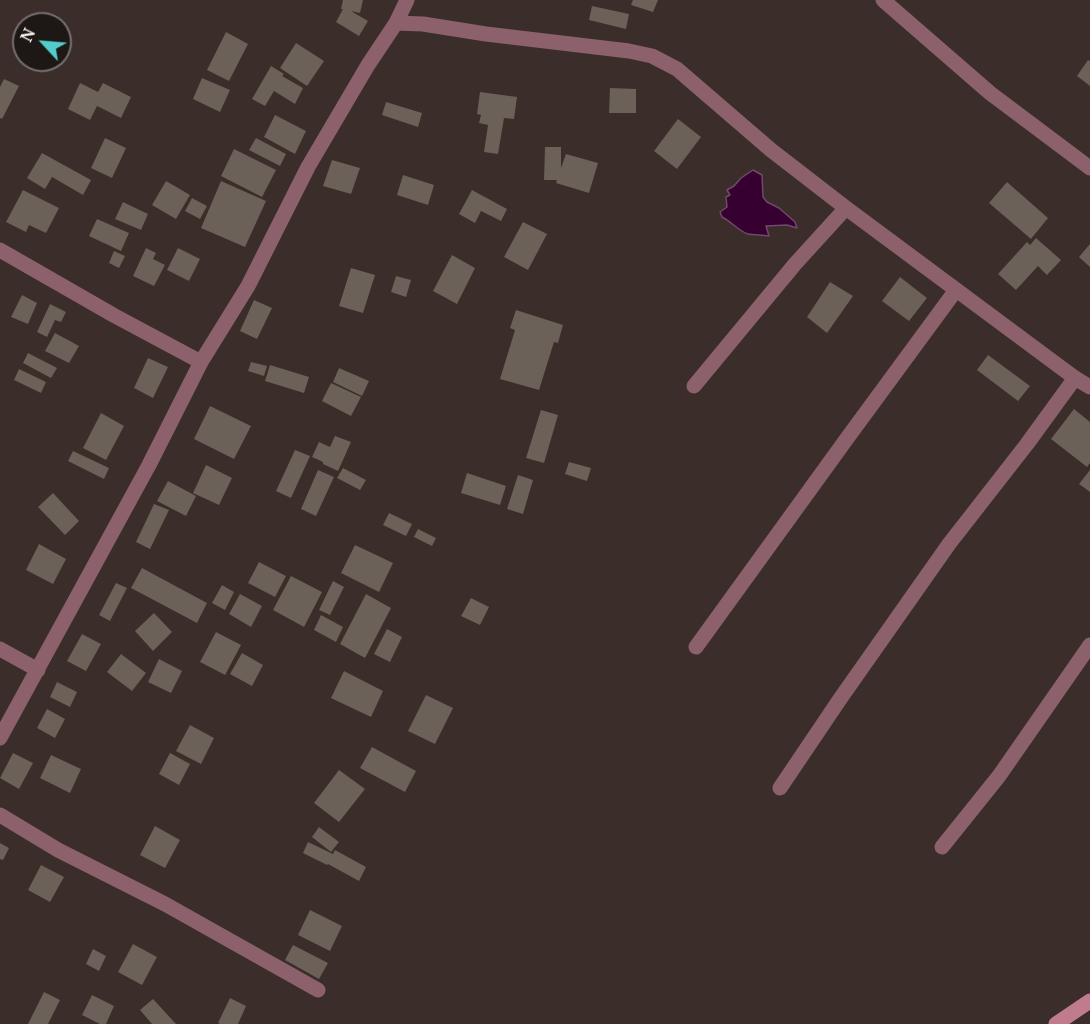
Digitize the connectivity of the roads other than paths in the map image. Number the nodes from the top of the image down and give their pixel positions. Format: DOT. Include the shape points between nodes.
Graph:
graph roads {
  1 [pos="407,0"];
  2 [pos="882,0"];
  3 [pos="396,23"];
  4 [pos="1090,168"];
  5 [pos="846,208"];
  6 [pos="0,250"];
  7 [pos="956,290"];
  8 [pos="201,362"];
  9 [pos="1075,378"];
  10 [pos="694,386"];
  11 [pos="1090,387"];
  12 [pos="1090,645"];
  13 [pos="696,647"];
  14 [pos="0,649"];
  15 [pos="38,670"];
  16 [pos="0,738"];
  17 [pos="780,788"];
  18 [pos="0,815"];
  19 [pos="942,847"];
  20 [pos="318,990"];
  21 [pos="1090,1001"];
  22 [pos="1056,1024"];
  1 -- 3 [label="street"];
  2 -- 4 [label="street" via="990,93"];
  3 -- 5 [label="street" via="652,56 677,69"];
  3 -- 8 [label="street" via="308,167 248,286"];
  5 -- 7 [label="street"];
  5 -- 10 [label="street"];
  6 -- 8 [label="street"];
  7 -- 9 [label="street"];
  7 -- 13 [label="street"];
  8 -- 15 [label="street"];
  9 -- 11 [label="street"];
  9 -- 17 [label="street" via="949,544"];
  12 -- 19 [label="street" via="999,776"];
  14 -- 15 [label="street"];
  15 -- 16 [label="street"];
  18 -- 20 [label="street"];
  21 -- 22 [label="street"];
}
